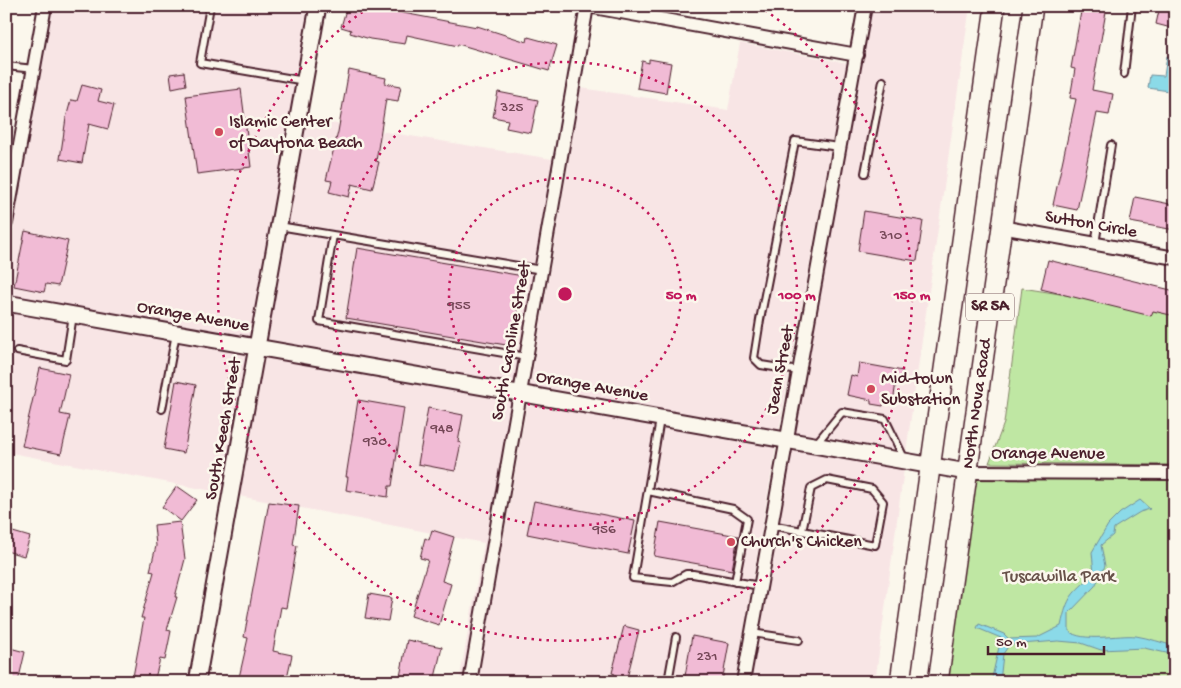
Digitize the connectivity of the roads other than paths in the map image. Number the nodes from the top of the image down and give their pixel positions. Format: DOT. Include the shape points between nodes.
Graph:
graph roads {
  1 [pos="45,6"];
  2 [pos="210,6"];
  3 [pos="318,6"];
  4 [pos="588,6"];
  5 [pos="865,6"];
  6 [pos="995,6"];
  7 [pos="1033,6"];
  8 [pos="1132,6"];
  9 [pos="857,55"];
  10 [pos="6,66"];
  11 [pos="34,69"];
  12 [pos="1124,74"];
  13 [pos="305,81"];
  14 [pos="883,81"];
  15 [pos="1111,145"];
  16 [pos="839,147"];
  17 [pos="865,173"];
  18 [pos="6,223"];
  19 [pos="279,226"];
  20 [pos="1001,227"];
  21 [pos="333,235"];
  22 [pos="1095,244"];
  23 [pos="1175,258"];
  24 [pos="542,270"];
  25 [pos="6,303"];
  26 [pos="73,315"];
  27 [pos="176,333"];
  28 [pos="258,348"];
  29 [pos="16,351"];
  30 [pos="527,357"];
  31 [pos="798,370"];
  32 [pos="521,394"];
  33 [pos="162,410"];
  34 [pos="660,418"];
  35 [pos="786,440"];
  36 [pos="815,445"];
  37 [pos="906,461"];
  38 [pos="930,465"];
  39 [pos="967,472"];
  40 [pos="1175,473"];
  41 [pos="648,491"];
  42 [pos="771,525"];
  43 [pos="802,531"];
  44 [pos="735,582"];
  45 [pos="760,586"];
  46 [pos="752,633"];
  47 [pos="676,636"];
  48 [pos="799,640"];
  49 [pos="197,682"];
  50 [pos="470,682"];
  51 [pos="668,682"];
  52 [pos="743,682"];
  53 [pos="900,682"];
  54 [pos="938,682"];
  1 -- 11 [label="street"];
  2 -- 13 [label="lane" via="200,62"];
  3 -- 13 [label="street, South Keech Street"];
  4 -- 9 [label="street"];
  4 -- 24 [label="street, South Caroline Street"];
  5 -- 9 [label="street, Jean Street"];
  6 -- 38 [label="main road, SR 5A"];
  7 -- 20 [label="main road, North Nova Road / SR 5A"];
  8 -- 12 [label="lane"];
  9 -- 16 [label="street, Jean Street"];
  10 -- 11 [label="lane"];
  11 -- 18 [label="street"];
  13 -- 19 [label="street, South Keech Street"];
  14 -- 17 [label="lane"];
  15 -- 22 [label="lane"];
  16 -- 31 [label="street, Jean Street"];
  16 -- 31 [label="lane" via="794,141 760,320 754,358 761,365"];
  19 -- 21 [label="lane"];
  19 -- 28 [label="street, South Keech Street"];
  20 -- 22 [label="street, Sutton Circle"];
  20 -- 39 [label="main road, North Nova Road / SR 5A"];
  21 -- 24 [label="lane"];
  21 -- 30 [label="lane" via="319,321"];
  22 -- 23 [label="street, Sutton Circle"];
  24 -- 30 [label="street, South Caroline Street"];
  25 -- 26 [label="street, Orange Avenue"];
  26 -- 27 [label="street, Orange Avenue"];
  26 -- 29 [label="lane" via="66,360"];
  27 -- 28 [label="street, Orange Avenue"];
  27 -- 33 [label="lane"];
  28 -- 32 [label="street, Orange Avenue"];
  28 -- 49 [label="street, South Keech Street"];
  30 -- 32 [label="street, South Caroline Street"];
  31 -- 35 [label="street, Jean Street"];
  32 -- 34 [label="street, Orange Avenue"];
  32 -- 50 [label="street, South Caroline Street"];
  34 -- 35 [label="street, Orange Avenue"];
  34 -- 41 [label="lane"];
  35 -- 36 [label="street, Orange Avenue"];
  35 -- 42 [label="street, Jean Street"];
  36 -- 37 [label="street, Orange Avenue"];
  36 -- 37 [label="lane" via="842,412 885,419"];
  37 -- 38 [label="street, Orange Avenue"];
  38 -- 39 [label="street, Orange Avenue"];
  38 -- 53 [label="main road, SR 5A"];
  39 -- 40 [label="street, Orange Avenue"];
  39 -- 54 [label="main road, North Nova Road / SR 5A"];
  41 -- 44 [label="lane" via="733,509 747,519"];
  41 -- 44 [label="lane" via="633,578 672,582 693,574"];
  42 -- 43 [label="lane"];
  42 -- 45 [label="street, Jean Street"];
  43 -- 43 [label="lane" via="875,545 883,502 872,489 827,480 811,488"];
  44 -- 45 [label="lane"];
  45 -- 46 [label="street, Jean Street"];
  46 -- 48 [label="lane"];
  46 -- 52 [label="street, Jean Street"];
  47 -- 51 [label="lane"];
}
